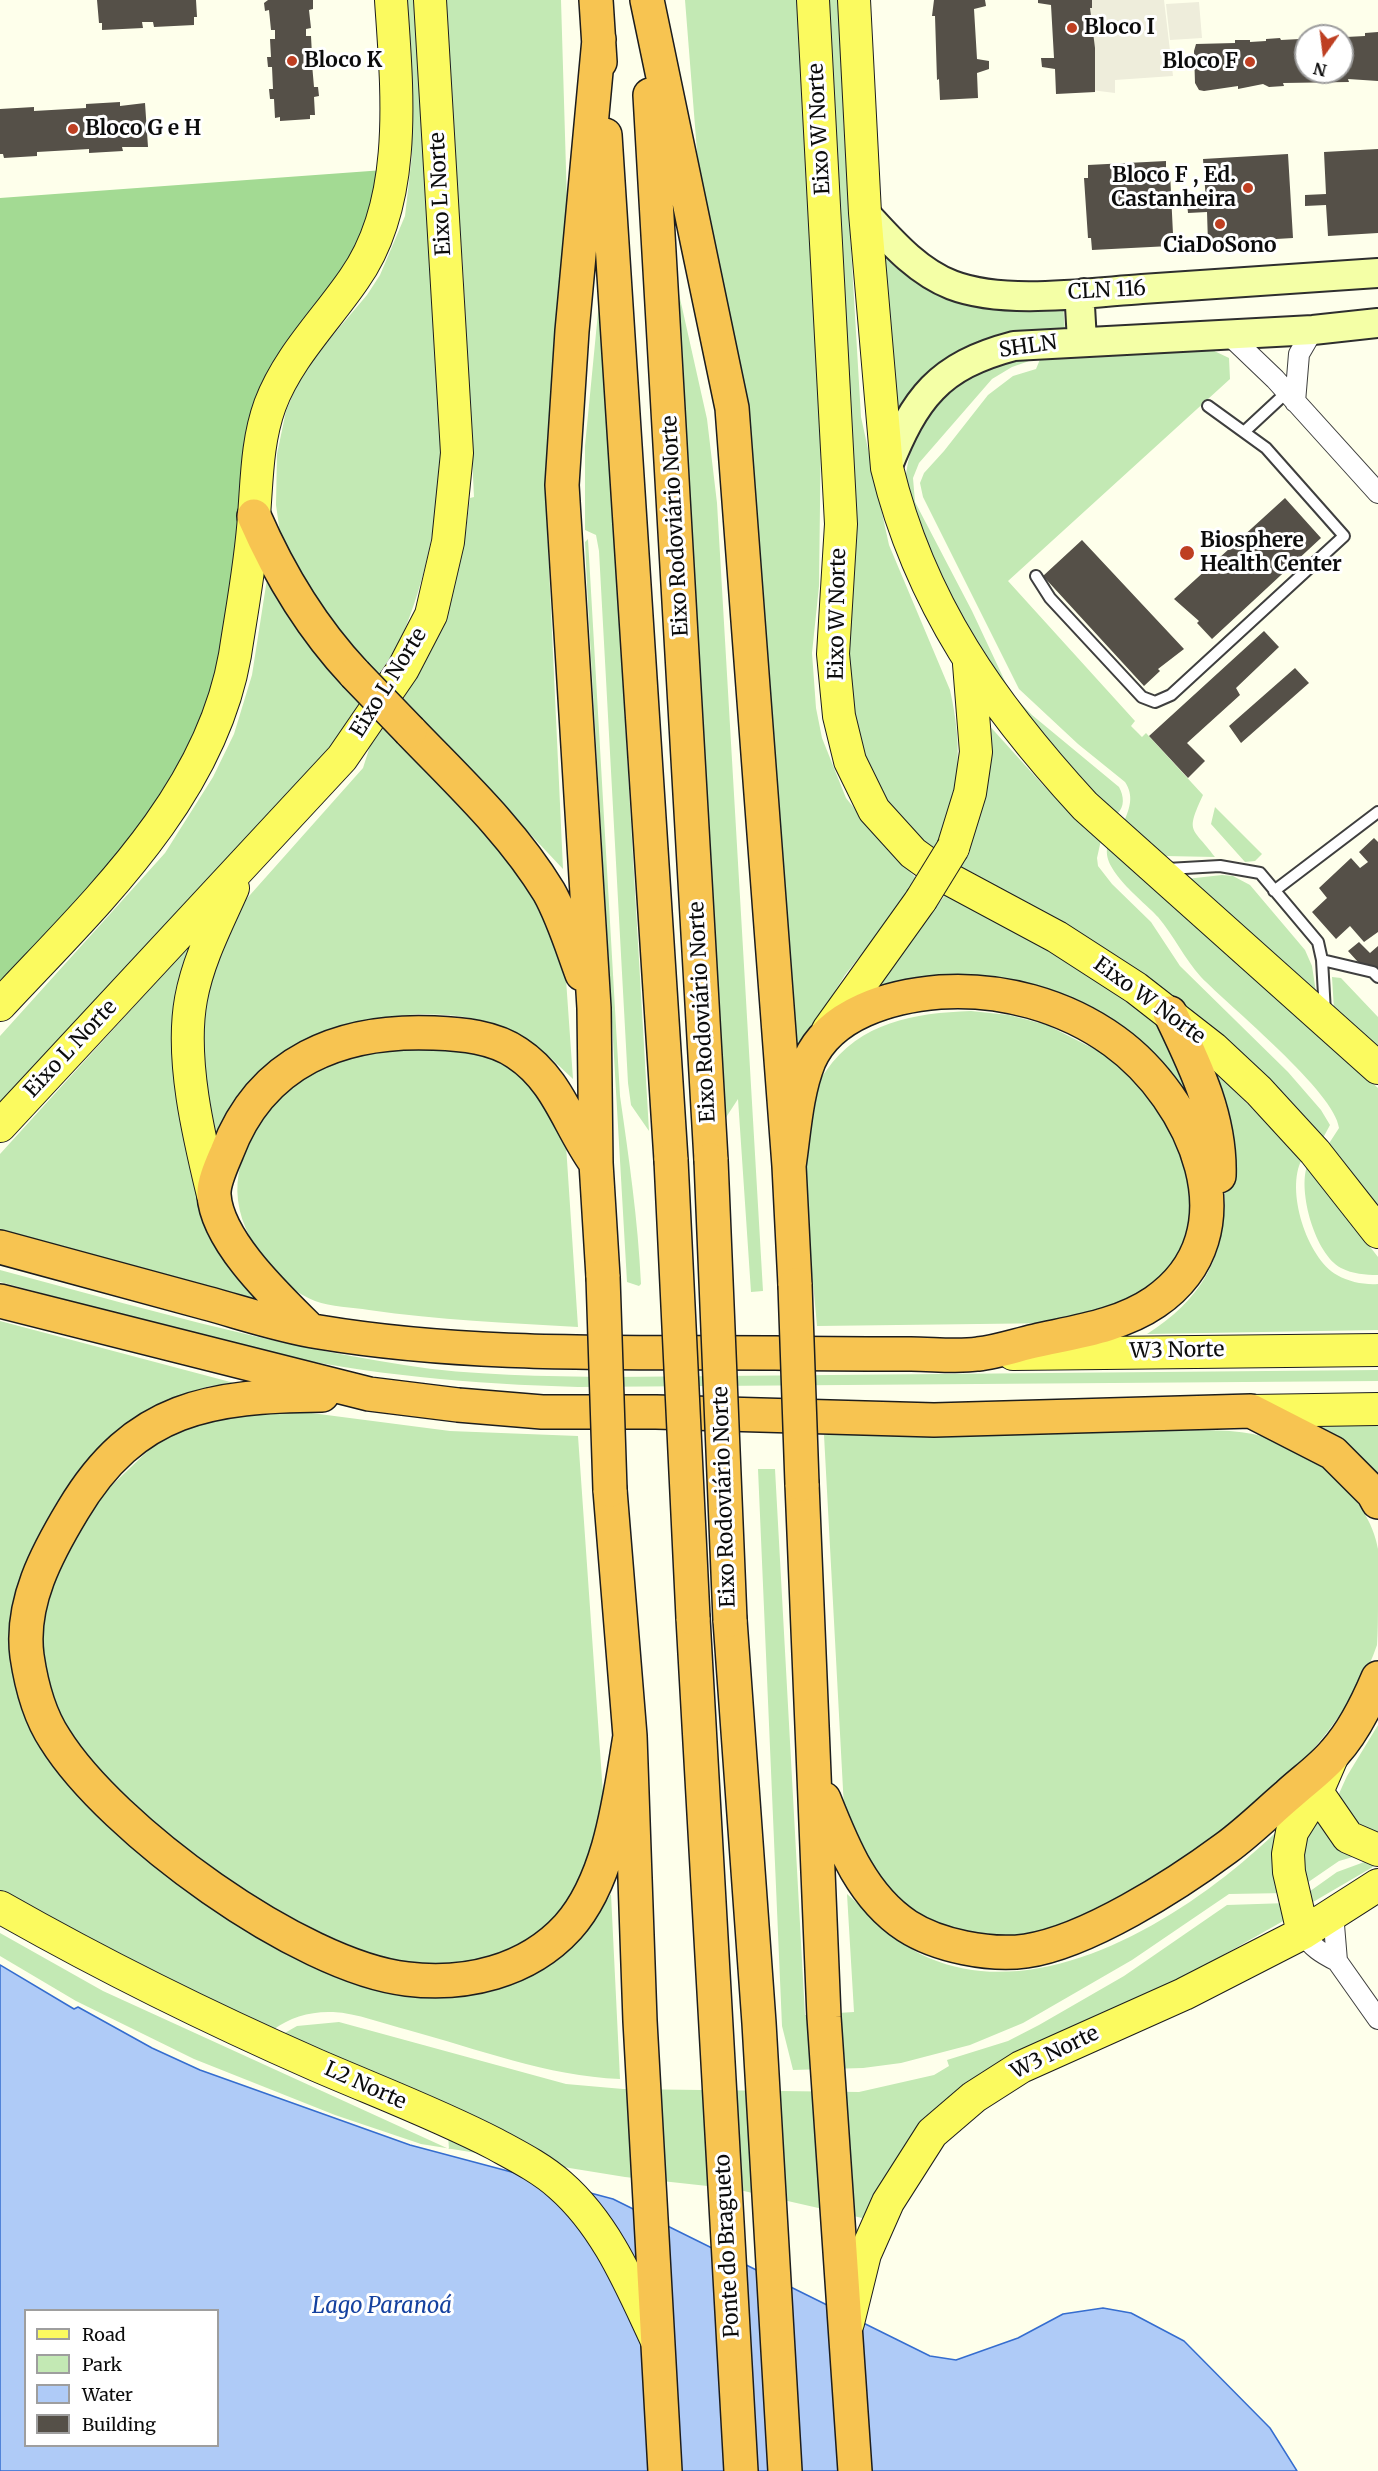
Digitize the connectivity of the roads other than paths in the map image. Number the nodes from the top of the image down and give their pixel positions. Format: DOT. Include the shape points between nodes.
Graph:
graph roads {
  1 [pos="392,0"];
  2 [pos="430,0"];
  3 [pos="597,0"];
  4 [pos="646,0"];
  5 [pos="813,0"];
  6 [pos="854,0"];
  7 [pos="599,39"];
  8 [pos="865,213"];
  9 [pos="1378,273"];
  10 [pos="1084,293"];
  11 [pos="1378,323"];
  12 [pos="1313,330"];
  13 [pos="1228,334"];
  14 [pos="1082,341"];
  15 [pos="1291,397"];
  16 [pos="1208,406"];
  17 [pos="1245,431"];
  18 [pos="887,468"];
  19 [pos="1378,493"];
  20 [pos="254,516"];
  21 [pos="1036,576"];
  22 [pos="969,663"];
  23 [pos="1378,812"];
  24 [pos="242,866"];
  25 [pos="1156,870"];
  26 [pos="1274,891"];
  27 [pos="1322,960"];
  28 [pos="1378,977"];
  29 [pos="0,1005"];
  30 [pos="594,1008"];
  31 [pos="1170,1013"];
  32 [pos="1326,1022"];
  33 [pos="828,1030"];
  34 [pos="1378,1068"];
  35 [pos="0,1126"];
  36 [pos="596,1163"];
  37 [pos="789,1166"];
  38 [pos="213,1195"];
  39 [pos="1205,1225"];
  40 [pos="1378,1232"];
  41 [pos="0,1247"];
  42 [pos="0,1300"];
  43 [pos="312,1331"];
  44 [pos="1378,1350"];
  45 [pos="976,1355"];
  46 [pos="369,1394"];
  47 [pos="1378,1409"];
  48 [pos="1251,1411"];
  49 [pos="1378,1502"];
  50 [pos="1378,1678"];
  51 [pos="630,1736"];
  52 [pos="1333,1755"];
  53 [pos="815,1778"];
  54 [pos="1317,1792"];
  55 [pos="1378,1850"];
  56 [pos="1378,1885"];
  57 [pos="0,1907"];
  58 [pos="1333,1913"];
  59 [pos="1303,1933"];
  60 [pos="1337,1961"];
  61 [pos="1378,2019"];
  62 [pos="715,2020"];
  63 [pos="759,2023"];
  64 [pos="847,2330"];
  65 [pos="658,2343"];
  66 [pos="665,2471"];
  67 [pos="741,2471"];
  68 [pos="785,2471"];
  69 [pos="855,2471"];
  1 -- 20 [label="main road, Eixo L Norte" via="397,85 395,158 380,228 360,271 318,324 271,403 261,436"];
  2 -- 24 [label="main road, Eixo L Norte" via="457,453 441,579 431,615 403,669 342,758"];
  3 -- 7 [label="highway, Eixo Rodoviário Norte"];
  4 -- 37 [label="highway" via="732,408"];
  4 -- 63 [label="highway, Eixo Rodoviário Norte, bridge" via="711,1160 730,1620"];
  5 -- 31 [label="main road, Eixo W Norte" via="841,524 833,654 839,716 850,761 874,810 913,853 949,879 1057,937"];
  6 -- 8 [label="main road, Eixo W Norte"];
  7 -- 30 [label="highway" via="562,485"];
  7 -- 62 [label="highway, Eixo Rodoviário Norte, bridge" via="671,1160"];
  8 -- 10 [label="main road, CLN 116" via="922,269 950,284 1006,296"];
  8 -- 18 [label="main road, Eixo W Norte"];
  9 -- 10 [label="main road, CLN 116"];
  10 -- 14 [label="main road" via="1080,306"];
  11 -- 12 [label="main road, SHLN"];
  12 -- 13 [label="main road, SHLN"];
  12 -- 15 [label="street" via="1299,354"];
  13 -- 14 [label="main road, SHLN"];
  13 -- 15 [label="street"];
  14 -- 18 [label="main road, SHLN" via="1014,346 981,355 955,368 916,407"];
  15 -- 17 [label="lane"];
  15 -- 19 [label="street"];
  16 -- 17 [label="lane"];
  17 -- 21 [label="lane" via="1266,448 1344,536 1172,696 1155,702 1142,697 1050,598"];
  18 -- 22 [label="main road, Eixo W Norte" via="896,504 940,614"];
  20 -- 29 [label="main road, Eixo L Norte" via="226,692 185,786 119,876"];
  20 -- 30 [label="highway, bridge" via="296,600 334,652 504,830 550,894"];
  22 -- 25 [label="main road, Eixo W Norte" via="1050,768 1085,806"];
  22 -- 33 [label="main road, bridge" via="976,752 970,793 953,849"];
  23 -- 26 [label="lane"];
  24 -- 35 [label="main road, Eixo L Norte"];
  24 -- 38 [label="main road" via="202,958 190,1001 190,1058 201,1146"];
  25 -- 26 [label="lane" via="1220,866 1245,870 1260,873"];
  25 -- 32 [label="main road, Eixo W Norte"];
  26 -- 27 [label="lane" via="1318,942"];
  27 -- 28 [label="lane" via="1373,972"];
  27 -- 32 [label="lane"];
  30 -- 36 [label="highway"];
  31 -- 39 [label="highway" via="1197,1069 1214,1127 1218,1190"];
  31 -- 40 [label="main road, Eixo W Norte" via="1259,1091 1315,1152"];
  32 -- 34 [label="main road, Eixo W Norte"];
  33 -- 37 [label="highway" via="809,1061"];
  33 -- 39 [label="highway" via="894,1000 960,991 1005,994 1075,1018 1113,1040 1151,1072 1170,1096 1204,1170"];
  36 -- 38 [label="highway" via="551,1084 515,1051 486,1039 462,1035 397,1033 310,1054 279,1075 247,1110 234,1132"];
  36 -- 51 [label="highway, bridge" via="610,1490"];
  37 -- 53 [label="highway, bridge"];
  38 -- 43 [label="highway" via="221,1220 252,1270"];
  39 -- 45 [label="highway" via="1188,1270 1153,1304 1114,1322"];
  41 -- 43 [label="highway"];
  42 -- 46 [label="highway"];
  43 -- 45 [label="highway" via="374,1341 517,1351"];
  44 -- 45 [label="main road, W3 Norte"];
  46 -- 48 [label="highway" via="542,1412 934,1420"];
  46 -- 51 [label="highway" via="258,1396 203,1404 148,1429 106,1463 79,1499 42,1566 26,1631 26,1652 39,1705 60,1746 91,1787 158,1849 281,1930 347,1963 404,1979 434,1981 492,1975 543,1948 569,1926 593,1887 608,1849"];
  47 -- 48 [label="main road"];
  48 -- 49 [label="highway" via="1333,1453"];
  50 -- 52 [label="highway" via="1349,1735"];
  51 -- 65 [label="highway" via="640,2021"];
  52 -- 53 [label="highway" via="1227,1848 1152,1896 1082,1934 1055,1944 1008,1952 930,1937 891,1913 859,1875 842,1845"];
  52 -- 54 [label="main road"];
  53 -- 64 [label="highway" via="824,2017"];
  54 -- 55 [label="main road" via="1348,1837"];
  54 -- 59 [label="main road" via="1292,1832 1288,1854"];
  56 -- 58 [label="main road, W3 Norte"];
  57 -- 65 [label="main road, L2 Norte" via="167,1996 464,2128 532,2164 586,2211 619,2261"];
  58 -- 59 [label="main road, W3 Norte"];
  58 -- 60 [label="street"];
  59 -- 60 [label="street" via="1315,1948"];
  59 -- 64 [label="main road, W3 Norte" via="1184,1994 1021,2067 974,2097 932,2133 888,2202 865,2254"];
  60 -- 61 [label="street"];
  62 -- 67 [label="highway, Ponte do Bragueto"];
  63 -- 68 [label="highway, Ponte do Bragueto"];
  64 -- 69 [label="highway"];
  65 -- 66 [label="highway"];
}
